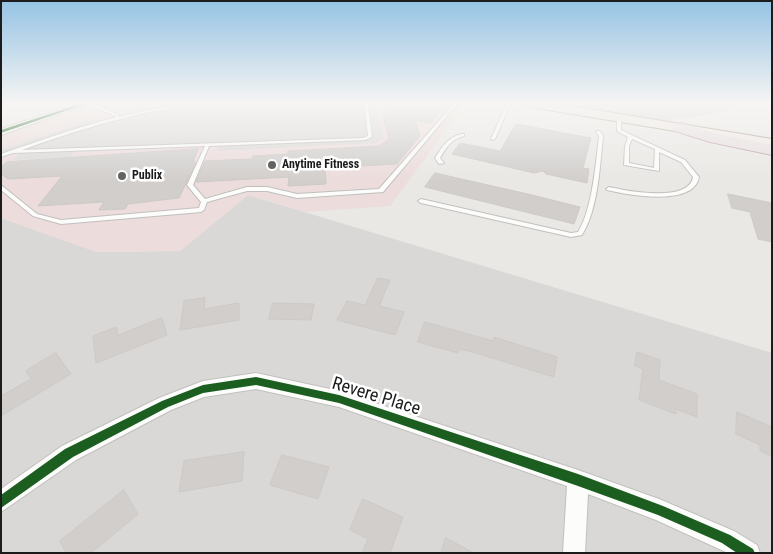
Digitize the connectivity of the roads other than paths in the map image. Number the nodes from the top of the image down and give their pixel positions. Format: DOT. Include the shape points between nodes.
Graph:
graph roads {
  1 [pos="80,129"];
  2 [pos="369,129"];
  3 [pos="435,129"];
  4 [pos="497,129"];
  5 [pos="619,129"];
  6 [pos="683,129"];
  7 [pos="685,129"];
  8 [pos="598,132"];
  9 [pos="462,135"];
  10 [pos="630,138"];
  11 [pos="492,139"];
  12 [pos="772,143"];
  13 [pos="208,144"];
  14 [pos="657,149"];
  15 [pos="772,150"];
  16 [pos="13,152"];
  17 [pos="1,156"];
  18 [pos="441,163"];
  19 [pos="1,187"];
  20 [pos="609,189"];
  21 [pos="421,201"];
  22 [pos="204,202"];
  23 [pos="578,480"];
  24 [pos="1,502"];
  25 [pos="574,553"];
  26 [pos="749,553"];
  1 -- 16 [label="lane"];
  2 -- 13 [label="lane" via="370,137 363,139"];
  3 -- 22 [label="lane" via="381,191 297,196 267,189 247,189"];
  4 -- 11 [label="lane"];
  5 -- 10 [label="lane"];
  6 -- 15 [label="highway"];
  7 -- 12 [label="main road"];
  8 -- 21 [label="lane" via="601,136 592,197 585,230 580,234 570,235"];
  9 -- 18 [label="lane" via="450,140 438,158"];
  10 -- 14 [label="lane"];
  10 -- 14 [label="lane" via="626,164 657,170"];
  13 -- 16 [label="lane"];
  13 -- 22 [label="lane" via="190,185"];
  14 -- 20 [label="lane" via="691,168 696,177 692,188 674,193 639,195"];
  16 -- 17 [label="lane"];
  19 -- 22 [label="lane" via="35,215 61,222 201,210"];
  23 -- 24 [label="street, Revere Place" via="339,399 256,381 203,390 140,416 69,453"];
  23 -- 25 [label="street"];
  23 -- 26 [label="street, Revere Place" via="726,539"];
}
